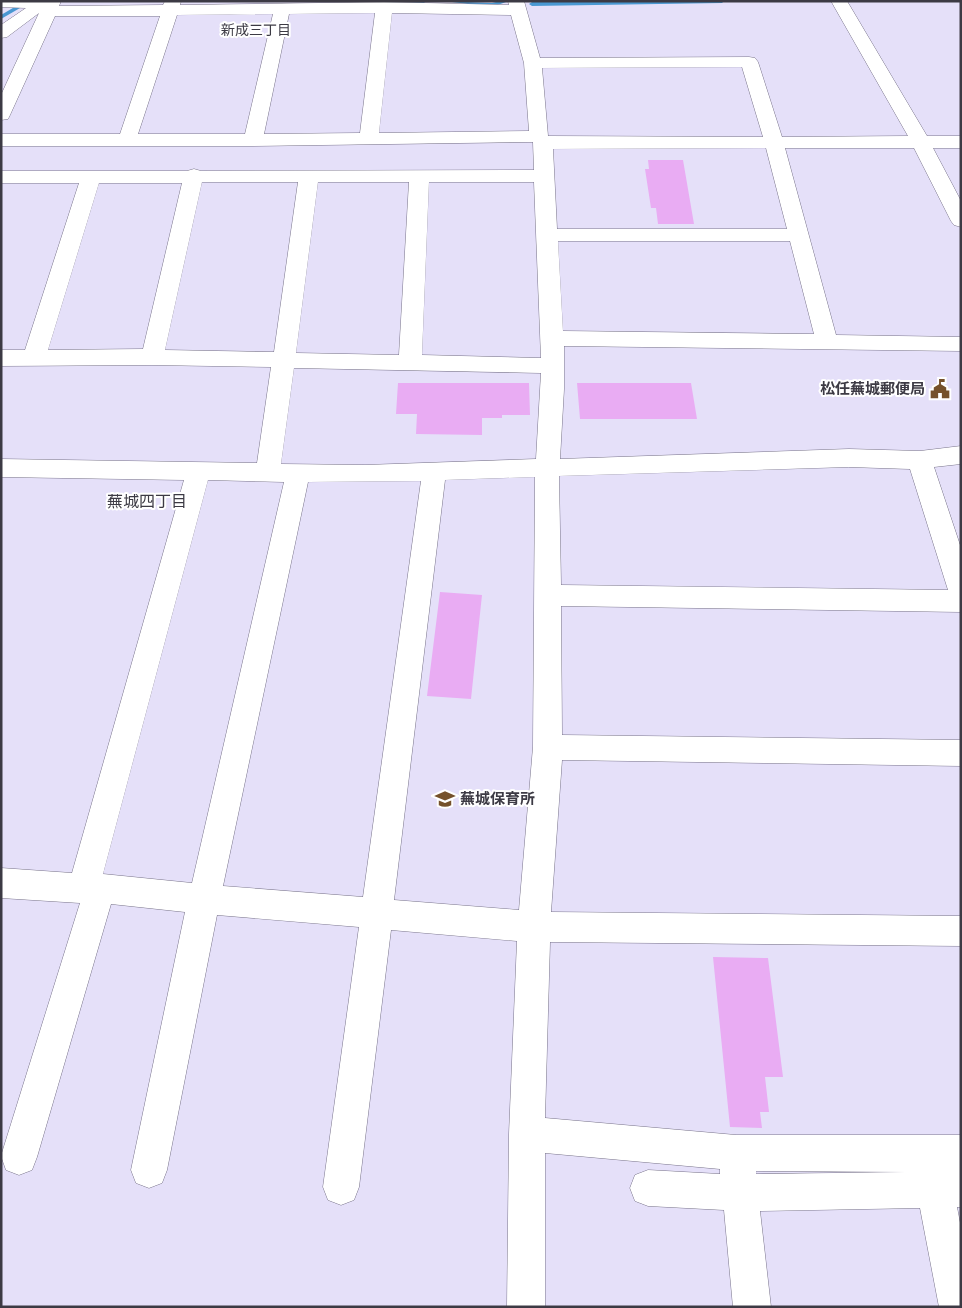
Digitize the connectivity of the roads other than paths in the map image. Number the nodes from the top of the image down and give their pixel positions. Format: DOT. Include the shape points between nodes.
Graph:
graph roads {
  1 [pos="839,1"];
  2 [pos="1,2"];
  3 [pos="47,4"];
  4 [pos="516,5"];
  5 [pos="171,6"];
  6 [pos="293,6"];
  7 [pos="384,7"];
  8 [pos="1,33"];
  9 [pos="533,63"];
  10 [pos="1,115"];
  11 [pos="369,139"];
  12 [pos="1,140"];
  13 [pos="127,140"];
  14 [pos="253,140"];
  15 [pos="541,140"];
  16 [pos="774,142"];
  17 [pos="921,142"];
  18 [pos="961,142"];
  19 [pos="194,175"];
  20 [pos="91,176"];
  21 [pos="419,176"];
  22 [pos="543,176"];
  23 [pos="1,177"];
  24 [pos="309,177"];
  25 [pos="961,221"];
  26 [pos="546,235"];
  27 [pos="799,235"];
  28 [pos="551,338"];
  29 [pos="827,342"];
  30 [pos="961,344"];
  31 [pos="152,357"];
  32 [pos="1,358"];
  33 [pos="34,358"];
  34 [pos="282,360"];
  35 [pos="410,362"];
  36 [pos="552,366"];
  37 [pos="961,455"];
  38 [pos="920,460"];
  39 [pos="1,468"];
  40 [pos="547,470"];
  41 [pos="198,472"];
  42 [pos="434,472"];
  43 [pos="268,473"];
  44 [pos="298,473"];
  45 [pos="961,590"];
  46 [pos="548,594"];
  47 [pos="961,601"];
  48 [pos="548,747"];
  49 [pos="961,752"];
  50 [pos="1,883"];
  51 [pos="92,888"];
  52 [pos="204,899"];
  53 [pos="377,913"];
  54 [pos="534,927"];
  55 [pos="961,931"];
  56 [pos="527,1134"];
  57 [pos="736,1153"];
  58 [pos="19,1157"];
  59 [pos="149,1170"];
  60 [pos="946,1171"];
  61 [pos="341,1187"];
  62 [pos="648,1188"];
  63 [pos="740,1193"];
  64 [pos="526,1307"];
  65 [pos="752,1307"];
  66 [pos="958,1307"];
  1 -- 17 [label="street"];
  2 -- 3 [label="street"];
  3 -- 5 [label="street"];
  3 -- 8 [label="street"];
  3 -- 10 [label="street"];
  4 -- 7 [label="street"];
  4 -- 9 [label="street"];
  5 -- 6 [label="street"];
  5 -- 13 [label="street"];
  6 -- 7 [label="street"];
  6 -- 14 [label="street"];
  7 -- 11 [label="street"];
  9 -- 15 [label="street"];
  9 -- 16 [label="street" via="749,62"];
  11 -- 14 [label="street"];
  11 -- 15 [label="street"];
  12 -- 13 [label="street"];
  13 -- 14 [label="street"];
  15 -- 16 [label="street"];
  15 -- 22 [label="street"];
  16 -- 17 [label="street"];
  16 -- 27 [label="street"];
  17 -- 18 [label="street"];
  17 -- 25 [label="street"];
  19 -- 20 [label="street"];
  19 -- 24 [label="street"];
  19 -- 31 [label="street"];
  20 -- 23 [label="street"];
  20 -- 33 [label="street"];
  21 -- 22 [label="street"];
  21 -- 24 [label="street"];
  21 -- 35 [label="street"];
  22 -- 26 [label="street"];
  24 -- 34 [label="street"];
  26 -- 27 [label="street"];
  26 -- 28 [label="street"];
  27 -- 29 [label="street"];
  28 -- 29 [label="street"];
  28 -- 36 [label="street"];
  29 -- 30 [label="street"];
  31 -- 33 [label="street"];
  31 -- 34 [label="street"];
  32 -- 33 [label="street"];
  34 -- 35 [label="street"];
  34 -- 43 [label="street"];
  35 -- 36 [label="street"];
  36 -- 40 [label="street" via="552,436"];
  37 -- 38 [label="street"];
  38 -- 40 [label="street" via="849,458"];
  38 -- 45 [label="street"];
  39 -- 41 [label="street"];
  40 -- 42 [label="street"];
  40 -- 46 [label="street"];
  41 -- 43 [label="street"];
  41 -- 51 [label="street"];
  42 -- 44 [label="street"];
  42 -- 53 [label="street"];
  43 -- 44 [label="street"];
  44 -- 52 [label="street"];
  46 -- 47 [label="street"];
  46 -- 48 [label="street"];
  48 -- 49 [label="street"];
  48 -- 54 [label="street"];
  50 -- 51 [label="street"];
  51 -- 52 [label="street"];
  51 -- 58 [label="street"];
  52 -- 53 [label="street"];
  52 -- 59 [label="street"];
  53 -- 54 [label="street"];
  53 -- 61 [label="street"];
  54 -- 55 [label="street"];
  54 -- 56 [label="street"];
  56 -- 57 [label="street"];
  56 -- 64 [label="street"];
  57 -- 60 [label="street"];
  57 -- 63 [label="street"];
  60 -- 63 [label="street"];
  60 -- 66 [label="street"];
  62 -- 63 [label="street"];
  63 -- 65 [label="street"];
}
